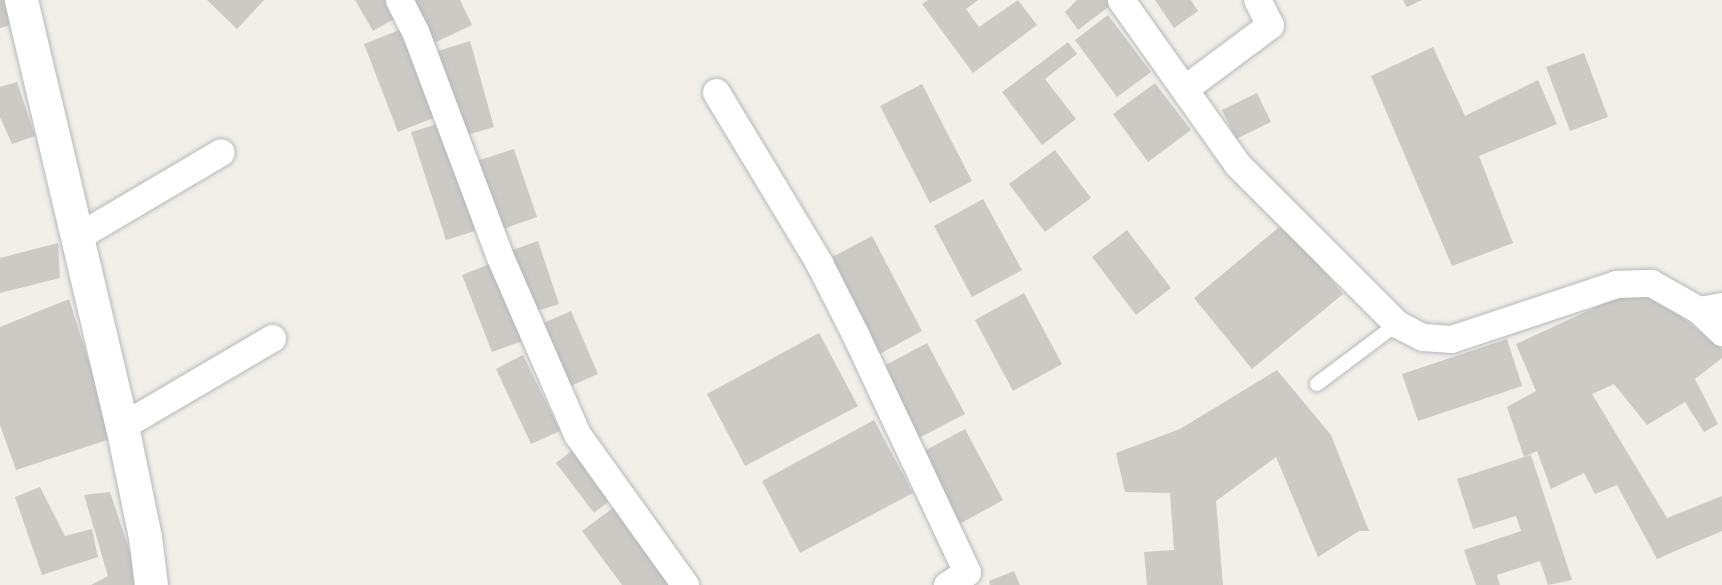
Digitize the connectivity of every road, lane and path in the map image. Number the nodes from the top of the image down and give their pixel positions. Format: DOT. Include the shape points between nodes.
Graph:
graph roads {
  1 [pos="21,0"];
  2 [pos="399,0"];
  3 [pos="1121,0"];
  4 [pos="1257,0"];
  5 [pos="1184,88"];
  6 [pos="716,92"];
  7 [pos="221,152"];
  8 [pos="75,238"];
  9 [pos="1710,308"];
  10 [pos="1397,324"];
  11 [pos="1722,332"];
  12 [pos="272,338"];
  13 [pos="1317,384"];
  14 [pos="122,426"];
  15 [pos="151,585"];
  16 [pos="685,585"];
  17 [pos="947,585"];
  1 -- 8 [label="street"];
  2 -- 16 [label="street" via="415,31 504,267 577,434"];
  3 -- 5 [label="street"];
  4 -- 5 [label="street" via="1270,25"];
  5 -- 10 [label="street" via="1237,164"];
  6 -- 17 [label="street" via="819,263 871,366 967,572"];
  7 -- 8 [label="street"];
  8 -- 14 [label="street"];
  9 -- 10 [label="street" via="1651,283 1616,284 1451,339 1423,337"];
  9 -- 11 [label="street"];
  10 -- 13 [label="lane"];
  12 -- 14 [label="street"];
  14 -- 15 [label="street"];
}
